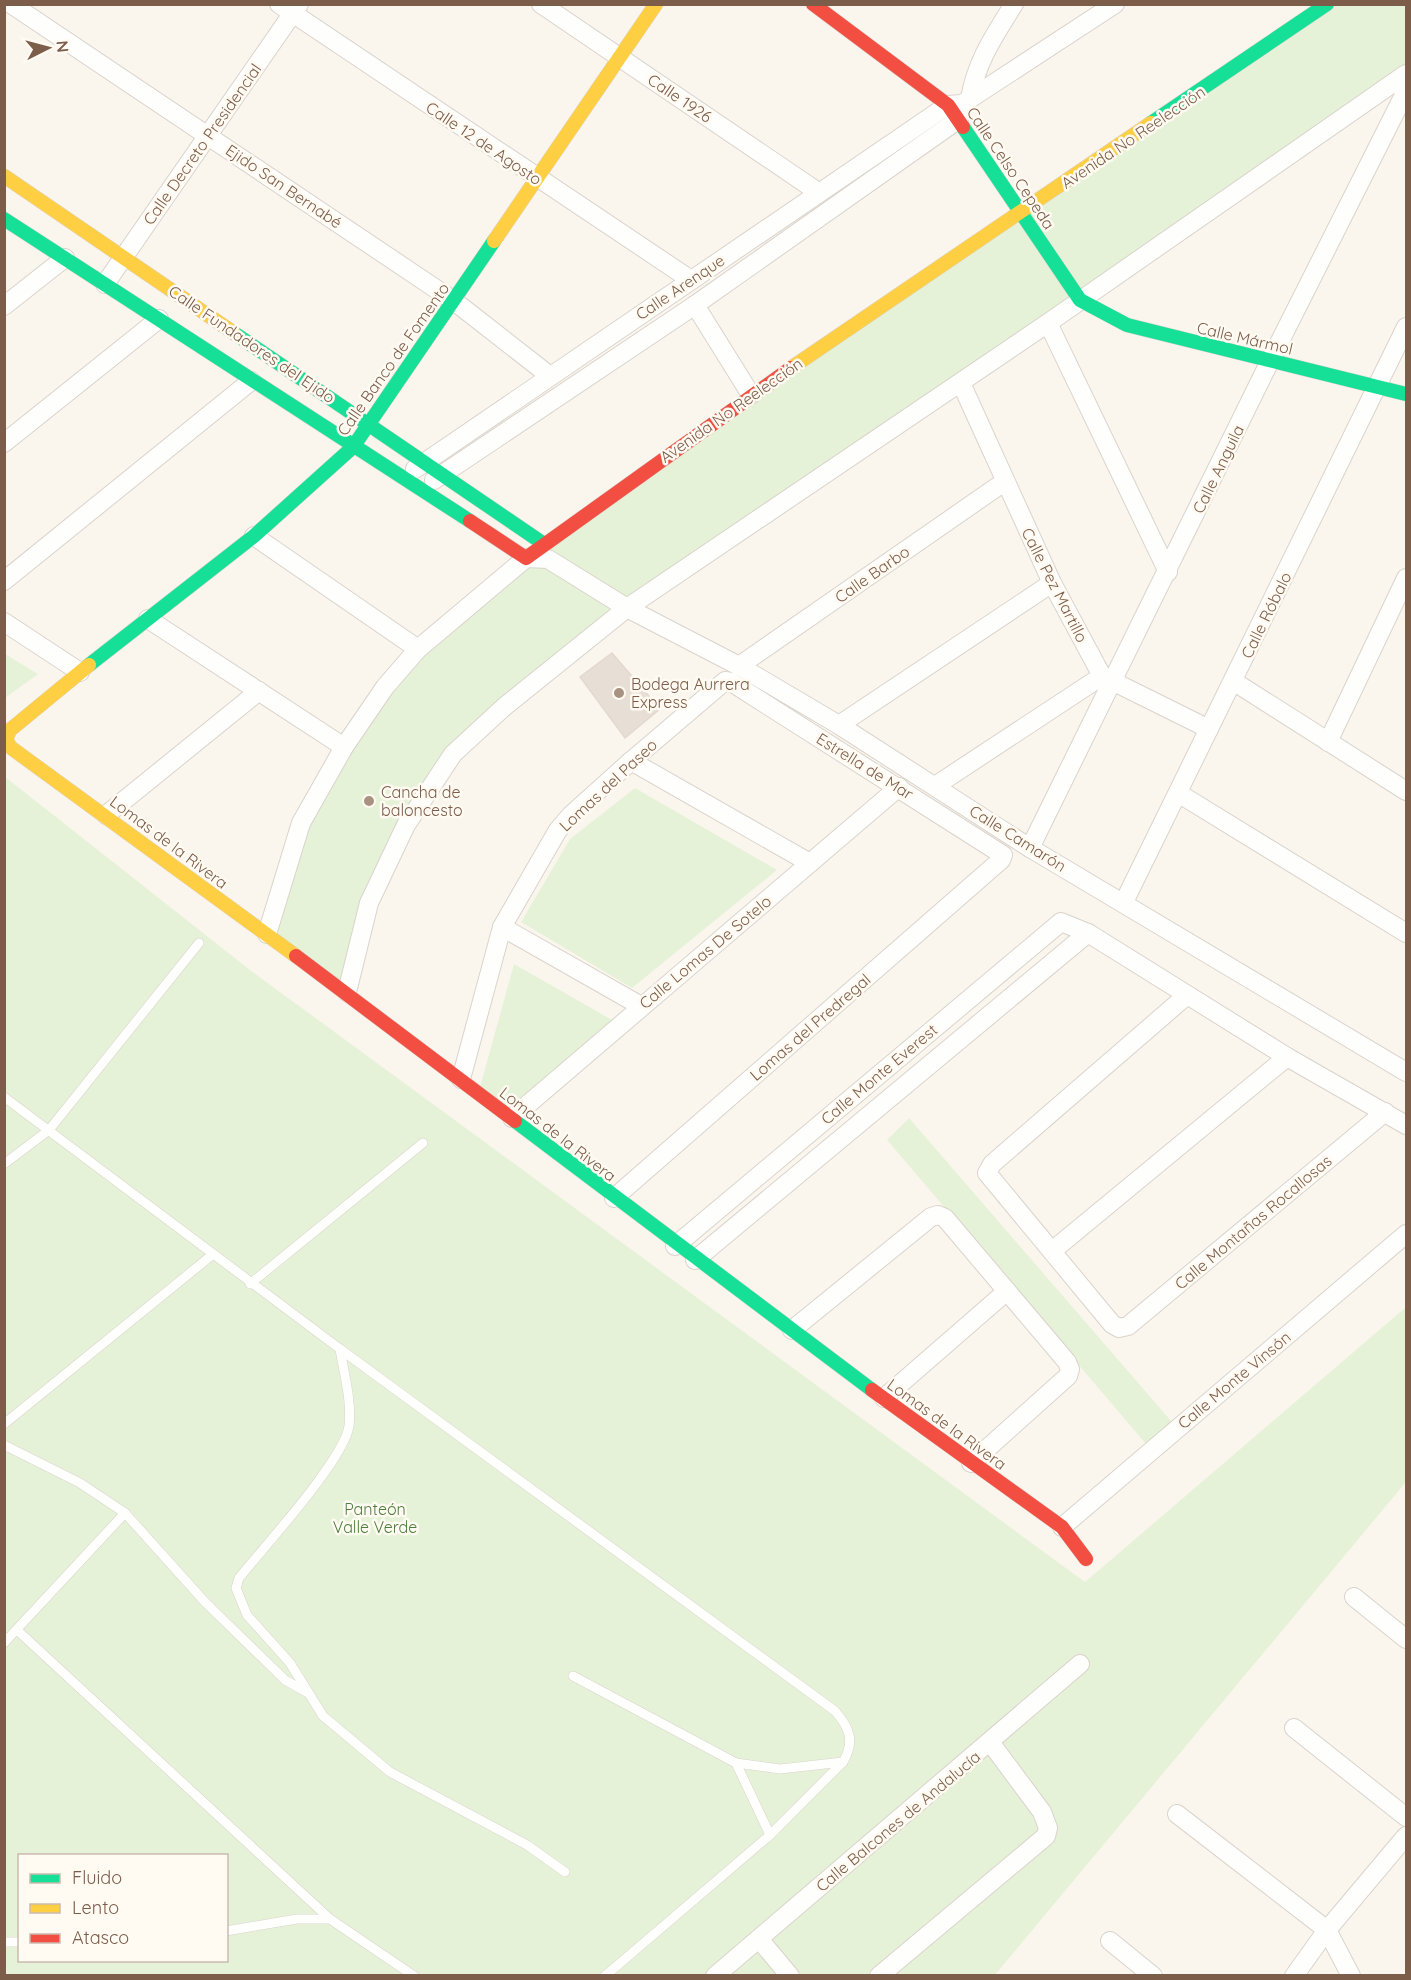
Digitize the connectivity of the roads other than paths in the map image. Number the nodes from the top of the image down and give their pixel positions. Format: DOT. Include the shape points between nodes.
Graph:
graph roads {
  1 [pos="11,4"];
  2 [pos="541,4"];
  3 [pos="656,4"];
  4 [pos="813,4"];
  5 [pos="1014,4"];
  6 [pos="1115,4"];
  7 [pos="1327,4"];
  8 [pos="290,8"];
  9 [pos="834,10"];
  10 [pos="620,56"];
  11 [pos="1403,82"];
  12 [pos="960,107"];
  13 [pos="1354,110"];
  14 [pos="1400,112"];
  15 [pos="208,134"];
  16 [pos="4,177"];
  17 [pos="536,178"];
  18 [pos="818,192"];
  19 [pos="1022,213"];
  20 [pos="4,219"];
  21 [pos="124,257"];
  22 [pos="64,258"];
  23 [pos="691,280"];
  24 [pos="105,284"];
  25 [pos="1080,300"];
  26 [pos="454,301"];
  27 [pos="695,305"];
  28 [pos="4,306"];
  29 [pos="159,319"];
  30 [pos="1048,323"];
  31 [pos="1407,327"];
  32 [pos="1270,361"];
  33 [pos="550,376"];
  34 [pos="251,381"];
  35 [pos="961,383"];
  36 [pos="1379,387"];
  37 [pos="1407,394"];
  38 [pos="751,395"];
  39 [pos="369,424"];
  40 [pos="4,442"];
  41 [pos="353,447"];
  42 [pos="425,462"];
  43 [pos="442,474"];
  44 [pos="402,479"];
  45 [pos="1004,482"];
  46 [pos="421,491"];
  47 [pos="255,536"];
  48 [pos="546,552"];
  49 [pos="526,558"];
  50 [pos="1168,572"];
  51 [pos="1407,578"];
  52 [pos="4,581"];
  53 [pos="1052,584"];
  54 [pos="627,609"];
  55 [pos="148,619"];
  56 [pos="4,622"];
  57 [pos="418,649"];
  58 [pos="739,666"];
  59 [pos="80,672"];
  60 [pos="1107,678"];
  61 [pos="724,681"];
  62 [pos="1233,681"];
  63 [pos="259,691"];
  64 [pos="839,725"];
  65 [pos="1209,729"];
  66 [pos="6,739"];
  67 [pos="1328,742"];
  68 [pos="344,747"];
  69 [pos="631,760"];
  70 [pos="935,786"];
  71 [pos="899,787"];
  72 [pos="1407,791"];
  73 [pos="1179,793"];
  74 [pos="106,815"];
  75 [pos="1030,848"];
  76 [pos="1003,855"];
  77 [pos="810,863"];
  78 [pos="1124,902"];
  79 [pos="502,927"];
  80 [pos="1088,933"];
  81 [pos="1407,933"];
  82 [pos="267,934"];
  83 [pos="199,943"];
  84 [pos="347,992"];
  85 [pos="1186,996"];
  86 [pos="640,1006"];
  87 [pos="1287,1057"];
  88 [pos="1403,1066"];
  89 [pos="461,1079"];
  90 [pos="4,1097"];
  91 [pos="1385,1112"];
  92 [pos="512,1118"];
  93 [pos="1407,1125"];
  94 [pos="49,1130"];
  95 [pos="423,1143"];
  96 [pos="4,1164"];
  97 [pos="614,1198"];
  98 [pos="1407,1234"];
  99 [pos="675,1246"];
  100 [pos="1052,1251"];
  101 [pos="212,1255"];
  102 [pos="695,1260"];
  103 [pos="250,1284"];
  104 [pos="1007,1291"];
  105 [pos="792,1330"];
  106 [pos="340,1349"];
  107 [pos="884,1398"];
  108 [pos="4,1424"];
  109 [pos="4,1445"];
  110 [pos="971,1464"];
  111 [pos="125,1513"];
  112 [pos="1062,1527"];
  113 [pos="1086,1559"];
  114 [pos="1354,1597"];
  115 [pos="17,1630"];
  116 [pos="1407,1639"];
  117 [pos="4,1642"];
  118 [pos="1080,1664"];
  119 [pos="573,1676"];
  120 [pos="308,1693"];
  121 [pos="1294,1728"];
  122 [pos="990,1742"];
  123 [pos="736,1762"];
  124 [pos="843,1762"];
  125 [pos="1176,1814"];
  126 [pos="1407,1817"];
  127 [pos="770,1836"];
  128 [pos="1407,1836"];
  129 [pos="565,1872"];
  130 [pos="330,1919"];
  131 [pos="1327,1930"];
  132 [pos="228,1931"];
  133 [pos="759,1939"];
  134 [pos="1110,1941"];
  135 [pos="414,1976"];
  136 [pos="605,1976"];
  137 [pos="714,1976"];
  138 [pos="790,1976"];
  139 [pos="879,1976"];
  140 [pos="1153,1976"];
  141 [pos="1294,1976"];
  142 [pos="1351,1976"];
  1 -- 15 [label="street, Ejido San Bernabé"];
  2 -- 10 [label="street, Calle 1926"];
  3 -- 10 [label="street, Calle Banco de Fomento"];
  4 -- 9 [label="street, Calle Celso Cepeda"];
  5 -- 12 [label="street" via="987,46"];
  6 -- 12 [label="street, Calle Arenque"];
  7 -- 19 [label="street, Avenida No Reelección"];
  8 -- 15 [label="street, Calle Decreto Presidencial"];
  8 -- 17 [label="street, Calle 12 de Agosto"];
  9 -- 12 [label="street, Calle Celso Cepeda"];
  10 -- 17 [label="street, Calle Banco de Fomento"];
  10 -- 18 [label="street, Calle 1926"];
  11 -- 13 [label="street"];
  11 -- 14 [label="street, Calle Anguila"];
  12 -- 18 [label="street, Calle Arenque"];
  12 -- 19 [label="street, Calle Celso Cepeda"];
  12 -- 27 [label="street, Calle Arenque"];
  13 -- 14 [label="street"];
  13 -- 25 [label="street"];
  14 -- 32 [label="street, Calle Anguila"];
  15 -- 21 [label="street, Calle Decreto Presidencial"];
  15 -- 26 [label="street, Ejido San Bernabé"];
  16 -- 21 [label="street, Calle Fundadores del Ejido"];
  17 -- 23 [label="street, Calle 12 de Agosto"];
  17 -- 26 [label="street, Calle Banco de Fomento"];
  18 -- 23 [label="street, Calle Arenque"];
  19 -- 25 [label="street, Calle Celso Cepeda"];
  19 -- 38 [label="street, Avenida No Reelección"];
  20 -- 22 [label="street, Calle Fundadores del Ejido"];
  21 -- 24 [label="street, Calle Decreto Presidencial"];
  21 -- 39 [label="street, Calle Fundadores del Ejido"];
  22 -- 24 [label="street, Calle Fundadores del Ejido"];
  22 -- 28 [label="street"];
  23 -- 33 [label="street, Calle Arenque"];
  24 -- 29 [label="street, Calle Fundadores del Ejido"];
  25 -- 30 [label="street"];
  25 -- 32 [label="street, Calle Mármol" via="1127,325"];
  26 -- 33 [label="street, Ejido San Bernabé"];
  26 -- 39 [label="street, Calle Banco de Fomento"];
  27 -- 38 [label="street"];
  27 -- 43 [label="street, Calle Arenque"];
  29 -- 34 [label="street, Calle Fundadores del Ejido"];
  29 -- 40 [label="street"];
  30 -- 35 [label="street"];
  30 -- 50 [label="street"];
  31 -- 36 [label="street, Calle Róbalo"];
  32 -- 36 [label="street, Calle Mármol"];
  32 -- 50 [label="street, Calle Anguila"];
  33 -- 42 [label="street, Calle Arenque"];
  34 -- 41 [label="street, Calle Fundadores del Ejido"];
  34 -- 52 [label="street"];
  35 -- 45 [label="street, Calle Pez Martillo"];
  35 -- 54 [label="street"];
  36 -- 37 [label="street, Calle Mármol"];
  36 -- 62 [label="street, Calle Róbalo"];
  38 -- 48 [label="street, Avenida No Reelección"];
  39 -- 41 [label="street, Calle Banco de Fomento"];
  39 -- 42 [label="street, Calle Fundadores del Ejido"];
  41 -- 44 [label="street, Calle Fundadores del Ejido"];
  41 -- 47 [label="street, Calle Banco de Fomento"];
  42 -- 43 [label="street, Calle Fundadores del Ejido"];
  42 -- 44 [label="street, Calle Arenque"];
  43 -- 46 [label="street, Calle Arenque"];
  43 -- 48 [label="street, Calle Fundadores del Ejido"];
  44 -- 46 [label="street, Calle Fundadores del Ejido"];
  45 -- 53 [label="street, Calle Pez Martillo"];
  45 -- 58 [label="street, Calle Barbo"];
  46 -- 49 [label="street, Calle Fundadores del Ejido"];
  47 -- 55 [label="street, Calle Banco de Fomento"];
  47 -- 57 [label="street"];
  48 -- 49 [label="street, Calle Fundadores del Ejido"];
  48 -- 54 [label="street, Calle Fundadores del Ejido"];
  49 -- 57 [label="street"];
  50 -- 60 [label="street, Calle Anguila"];
  51 -- 67 [label="street"];
  53 -- 60 [label="street, Calle Pez Martillo"];
  53 -- 64 [label="street"];
  54 -- 58 [label="street, Calle Camarón"];
  54 -- 84 [label="street" via="504,707 453,754 406,825 369,903"];
  55 -- 59 [label="street, Calle Banco de Fomento"];
  55 -- 63 [label="street"];
  56 -- 59 [label="street"];
  57 -- 68 [label="street" via="385,687"];
  58 -- 64 [label="street, Calle Camarón"];
  59 -- 66 [label="street, Calle Banco de Fomento" via="10,730"];
  60 -- 65 [label="street"];
  60 -- 70 [label="street"];
  60 -- 75 [label="street, Calle Anguila"];
  61 -- 69 [label="street, Lomas del Paseo"];
  61 -- 71 [label="street, Estrella de Mar"];
  62 -- 65 [label="street, Calle Róbalo"];
  62 -- 67 [label="street"];
  63 -- 68 [label="street"];
  63 -- 74 [label="street"];
  64 -- 70 [label="street, Calle Camarón"];
  65 -- 73 [label="street, Calle Róbalo"];
  66 -- 74 [label="street, Lomas de la Rivera" via="10,747"];
  67 -- 72 [label="street"];
  68 -- 82 [label="street" via="301,823"];
  69 -- 77 [label="street"];
  69 -- 79 [label="street, Lomas del Paseo" via="558,830"];
  70 -- 75 [label="street, Calle Camarón"];
  71 -- 76 [label="street, Estrella de Mar"];
  71 -- 77 [label="street, Calle Lomas De Sotelo"];
  73 -- 78 [label="street, Calle Róbalo"];
  73 -- 81 [label="street"];
  74 -- 82 [label="street, Lomas de la Rivera"];
  75 -- 78 [label="street, Calle Camarón"];
  76 -- 97 [label="street, Lomas del Predregal"];
  77 -- 86 [label="street, Calle Lomas De Sotelo"];
  78 -- 88 [label="street, Calle Camarón"];
  79 -- 86 [label="street"];
  79 -- 89 [label="street, Lomas del Paseo"];
  80 -- 85 [label="street, Calle Monte Everest"];
  80 -- 99 [label="street, Calle Monte Everest" via="1067,923 1055,925"];
  80 -- 102 [label="street, Calle Monte Everest"];
  82 -- 84 [label="street, Lomas de la Rivera"];
  83 -- 94 [label="lane"];
  84 -- 89 [label="street, Lomas de la Rivera"];
  85 -- 87 [label="street, Calle Monte Everest"];
  85 -- 100 [label="street" via="992,1164 987,1173"];
  86 -- 92 [label="street, Calle Lomas De Sotelo"];
  87 -- 91 [label="street, Calle Monte Everest"];
  87 -- 100 [label="street"];
  89 -- 92 [label="street, Lomas de la Rivera"];
  90 -- 94 [label="lane"];
  91 -- 93 [label="street, Calle Monte Everest"];
  91 -- 100 [label="street, Calle Montañas Rocallosas" via="1128,1326 1119,1328 1112,1324"];
  92 -- 97 [label="street, Lomas de la Rivera"];
  94 -- 96 [label="lane"];
  94 -- 101 [label="lane"];
  95 -- 103 [label="lane"];
  97 -- 99 [label="street, Lomas de la Rivera"];
  98 -- 112 [label="street, Calle Monte Vinsón"];
  99 -- 102 [label="street, Lomas de la Rivera"];
  101 -- 103 [label="lane"];
  101 -- 108 [label="lane"];
  102 -- 105 [label="street, Lomas de la Rivera"];
  103 -- 106 [label="lane"];
  104 -- 105 [label="street" via="945,1218 938,1215"];
  104 -- 107 [label="street"];
  104 -- 110 [label="street" via="1070,1369 1068,1376"];
  105 -- 107 [label="street, Lomas de la Rivera"];
  106 -- 120 [label="lane" via="349,1400 349,1428 327,1470 239,1578 236,1588 247,1615 302,1678"];
  106 -- 124 [label="lane" via="835,1711 850,1733 850,1750"];
  107 -- 110 [label="street, Lomas de la Rivera"];
  109 -- 111 [label="lane" via="80,1483"];
  110 -- 112 [label="street, Lomas de la Rivera"];
  111 -- 115 [label="lane"];
  111 -- 120 [label="lane" via="204,1601 285,1680"];
  112 -- 113 [label="street, Lomas de la Rivera"];
  114 -- 116 [label="street"];
  115 -- 117 [label="lane"];
  115 -- 130 [label="lane"];
  118 -- 122 [label="street, Calle Balcones de Andalucía"];
  119 -- 123 [label="lane"];
  120 -- 129 [label="lane" via="322,1716 390,1772 527,1845"];
  121 -- 126 [label="street"];
  122 -- 133 [label="street, Calle Balcones de Andalucía"];
  122 -- 139 [label="street" via="1042,1812 1048,1828 1040,1842"];
  123 -- 124 [label="lane" via="780,1769"];
  123 -- 127 [label="lane"];
  124 -- 127 [label="lane"];
  125 -- 131 [label="street"];
  127 -- 136 [label="lane"];
  128 -- 131 [label="street"];
  130 -- 132 [label="lane" via="297,1919"];
  130 -- 135 [label="lane"];
  131 -- 141 [label="street"];
  131 -- 142 [label="street"];
  133 -- 137 [label="street, Calle Balcones de Andalucía"];
  133 -- 138 [label="street"];
  134 -- 140 [label="street"];
}
